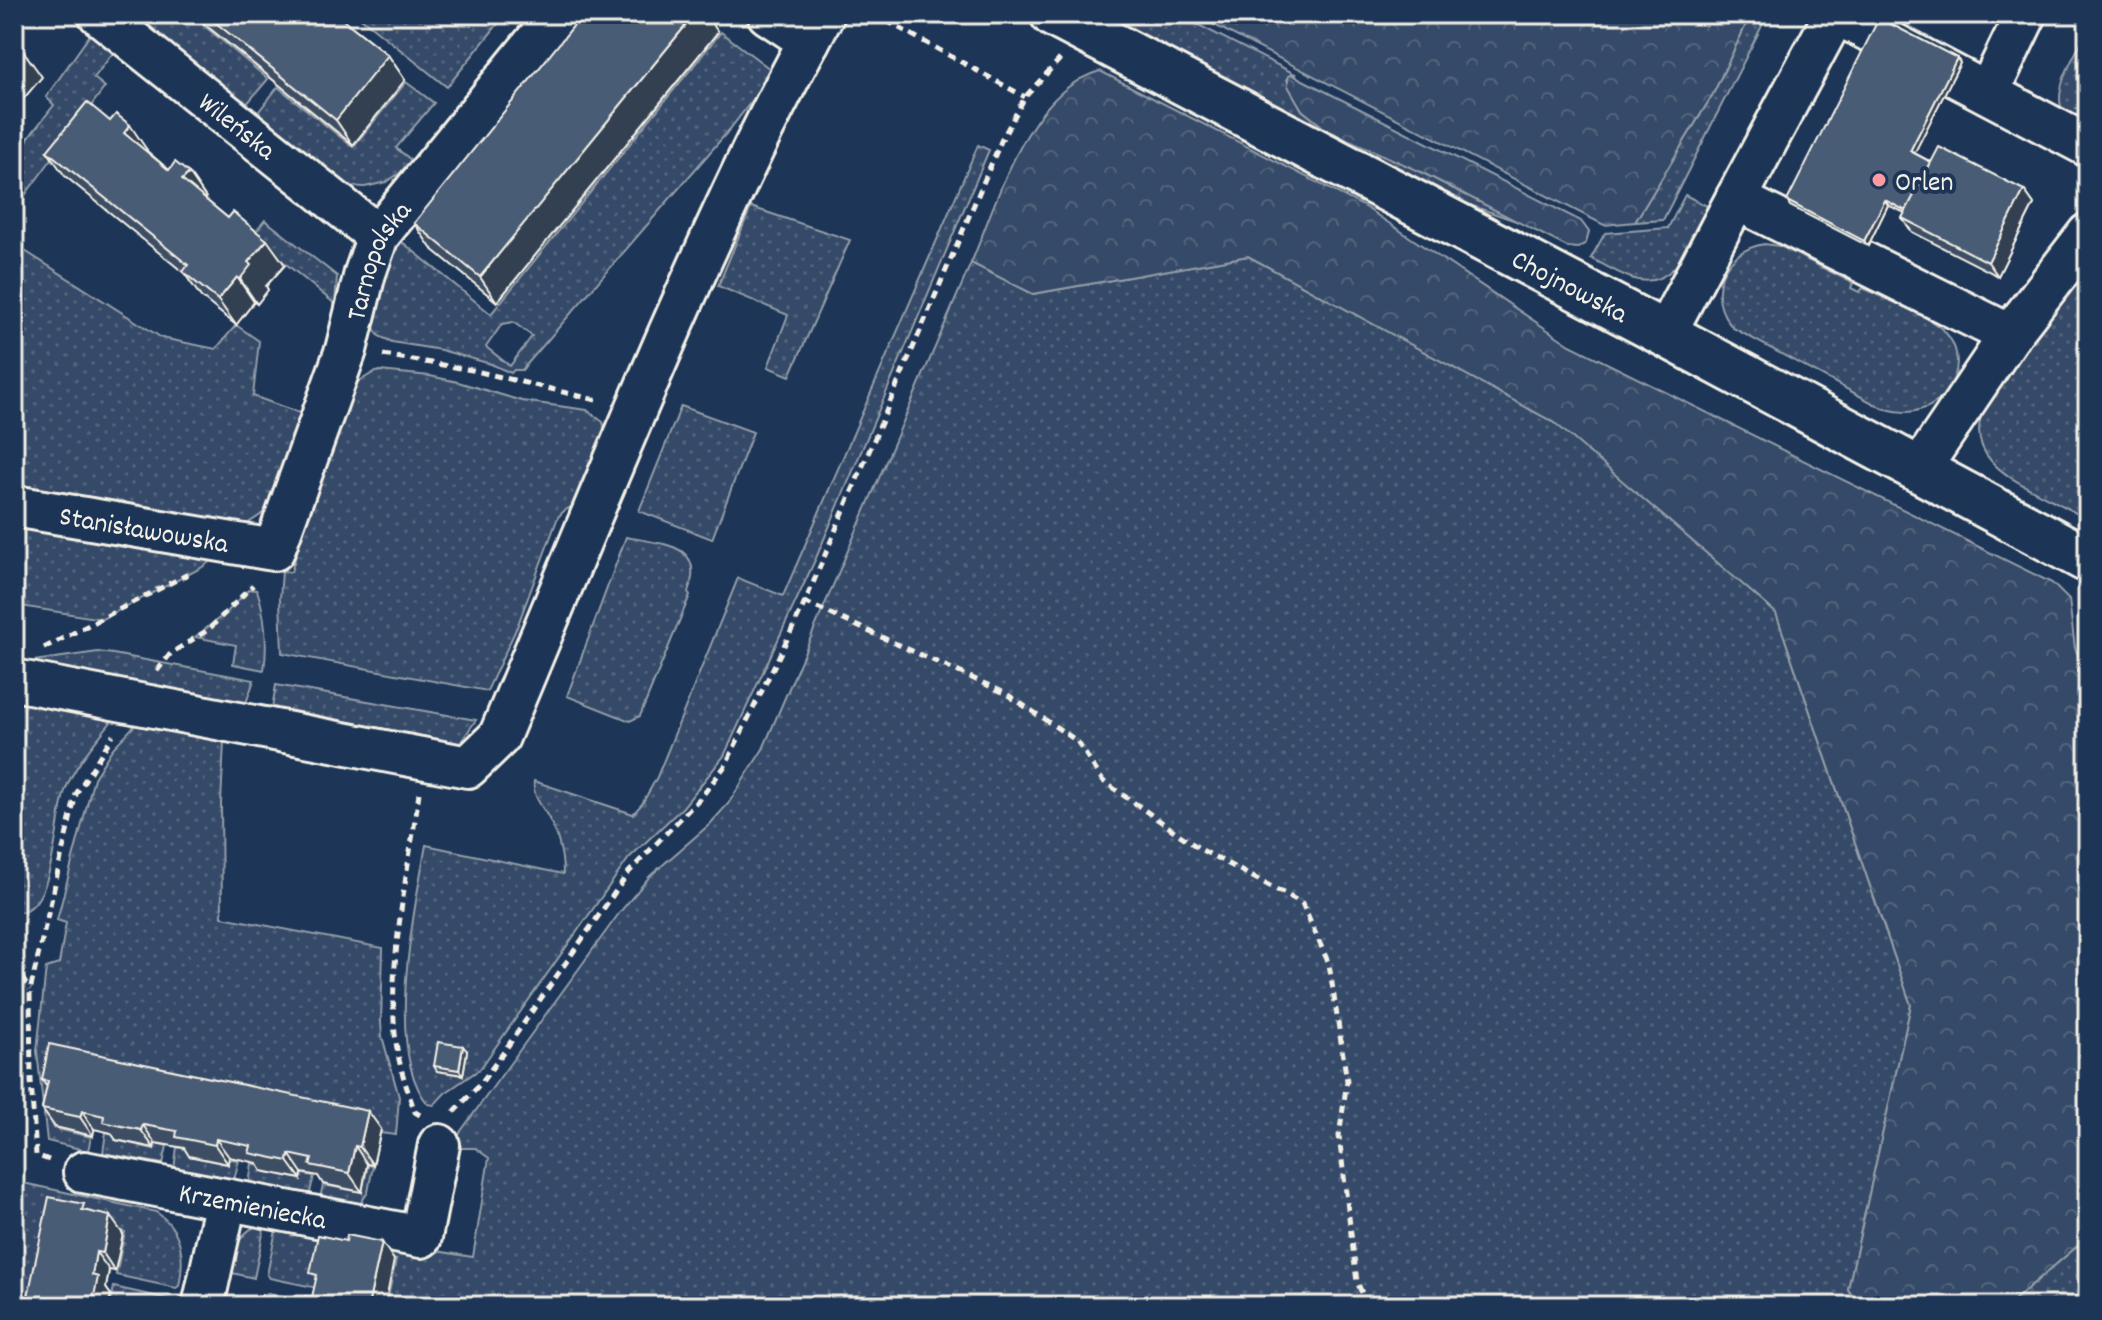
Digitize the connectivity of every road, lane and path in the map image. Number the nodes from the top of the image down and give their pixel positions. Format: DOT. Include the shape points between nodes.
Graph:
graph roads {
  1 [pos="99,14"];
  2 [pos="558,14"];
  3 [pos="768,14"];
  4 [pos="874,14"];
  5 [pos="1053,14"];
  6 [pos="1836,14"];
  7 [pos="2026,14"];
  8 [pos="816,28"];
  9 [pos="1061,57"];
  10 [pos="1988,93"];
  11 [pos="1025,97"];
  12 [pos="2088,146"];
  13 [pos="1736,199"];
  14 [pos="2088,234"];
  15 [pos="378,236"];
  16 [pos="1665,334"];
  17 [pos="2010,335"];
  18 [pos="346,350"];
  19 [pos="636,409"];
  20 [pos="1919,470"];
  21 [pos="14,506"];
  22 [pos="256,547"];
  23 [pos="2088,560"];
  24 [pos="804,602"];
  25 [pos="41,650"];
  26 [pos="14,680"];
  27 [pos="133,702"];
  28 [pos="424,759"];
  29 [pos="14,966"];
  30 [pos="30,991"];
  31 [pos="443,1136"];
  32 [pos="84,1172"];
  33 [pos="226,1201"];
  34 [pos="203,1306"];
  35 [pos="1368,1306"];
  1 -- 15 [label="street, Wileńska"];
  2 -- 15 [label="street, Tarnopolska"];
  3 -- 8 [label="street"];
  4 -- 11 [label="path"];
  5 -- 16 [label="main road, Chojnowska"];
  6 -- 10 [label="street"];
  6 -- 13 [label="street"];
  7 -- 10 [label="street"];
  8 -- 19 [label="street" via="711,237"];
  9 -- 11 [label="path"];
  10 -- 12 [label="street"];
  11 -- 24 [label="path" via="1001,141"];
  13 -- 16 [label="street"];
  13 -- 17 [label="street"];
  14 -- 17 [label="street"];
  15 -- 18 [label="street, Tarnopolska"];
  16 -- 20 [label="main road, Chojnowska"];
  17 -- 20 [label="street"];
  18 -- 19 [label="path" via="472,370"];
  18 -- 22 [label="street, Tarnopolska"];
  19 -- 28 [label="street" via="499,737 468,767"];
  20 -- 23 [label="main road, Chojnowska"];
  21 -- 22 [label="street, Stanisławowska"];
  22 -- 25 [label="path" via="201,568"];
  22 -- 27 [label="path" via="261,576 208,630 171,653"];
  24 -- 31 [label="path" via="725,766 629,872 503,1053 461,1103"];
  24 -- 35 [label="path" via="1005,693 1077,741 1103,781 1200,849 1302,903 1329,964 1347,1081 1339,1136 1342,1164 1357,1282"];
  26 -- 27 [label="street"];
  27 -- 28 [label="street"];
  27 -- 30 [label="path" via="76,794"];
  28 -- 31 [label="path" via="398,949 395,1040 415,1112"];
  29 -- 30 [label="path"];
  30 -- 32 [label="path" via="36,1155"];
  31 -- 33 [label="street, Krzemieniecka" via="421,1237"];
  32 -- 33 [label="street, Krzemieniecka"];
  33 -- 34 [label="street"];
}
